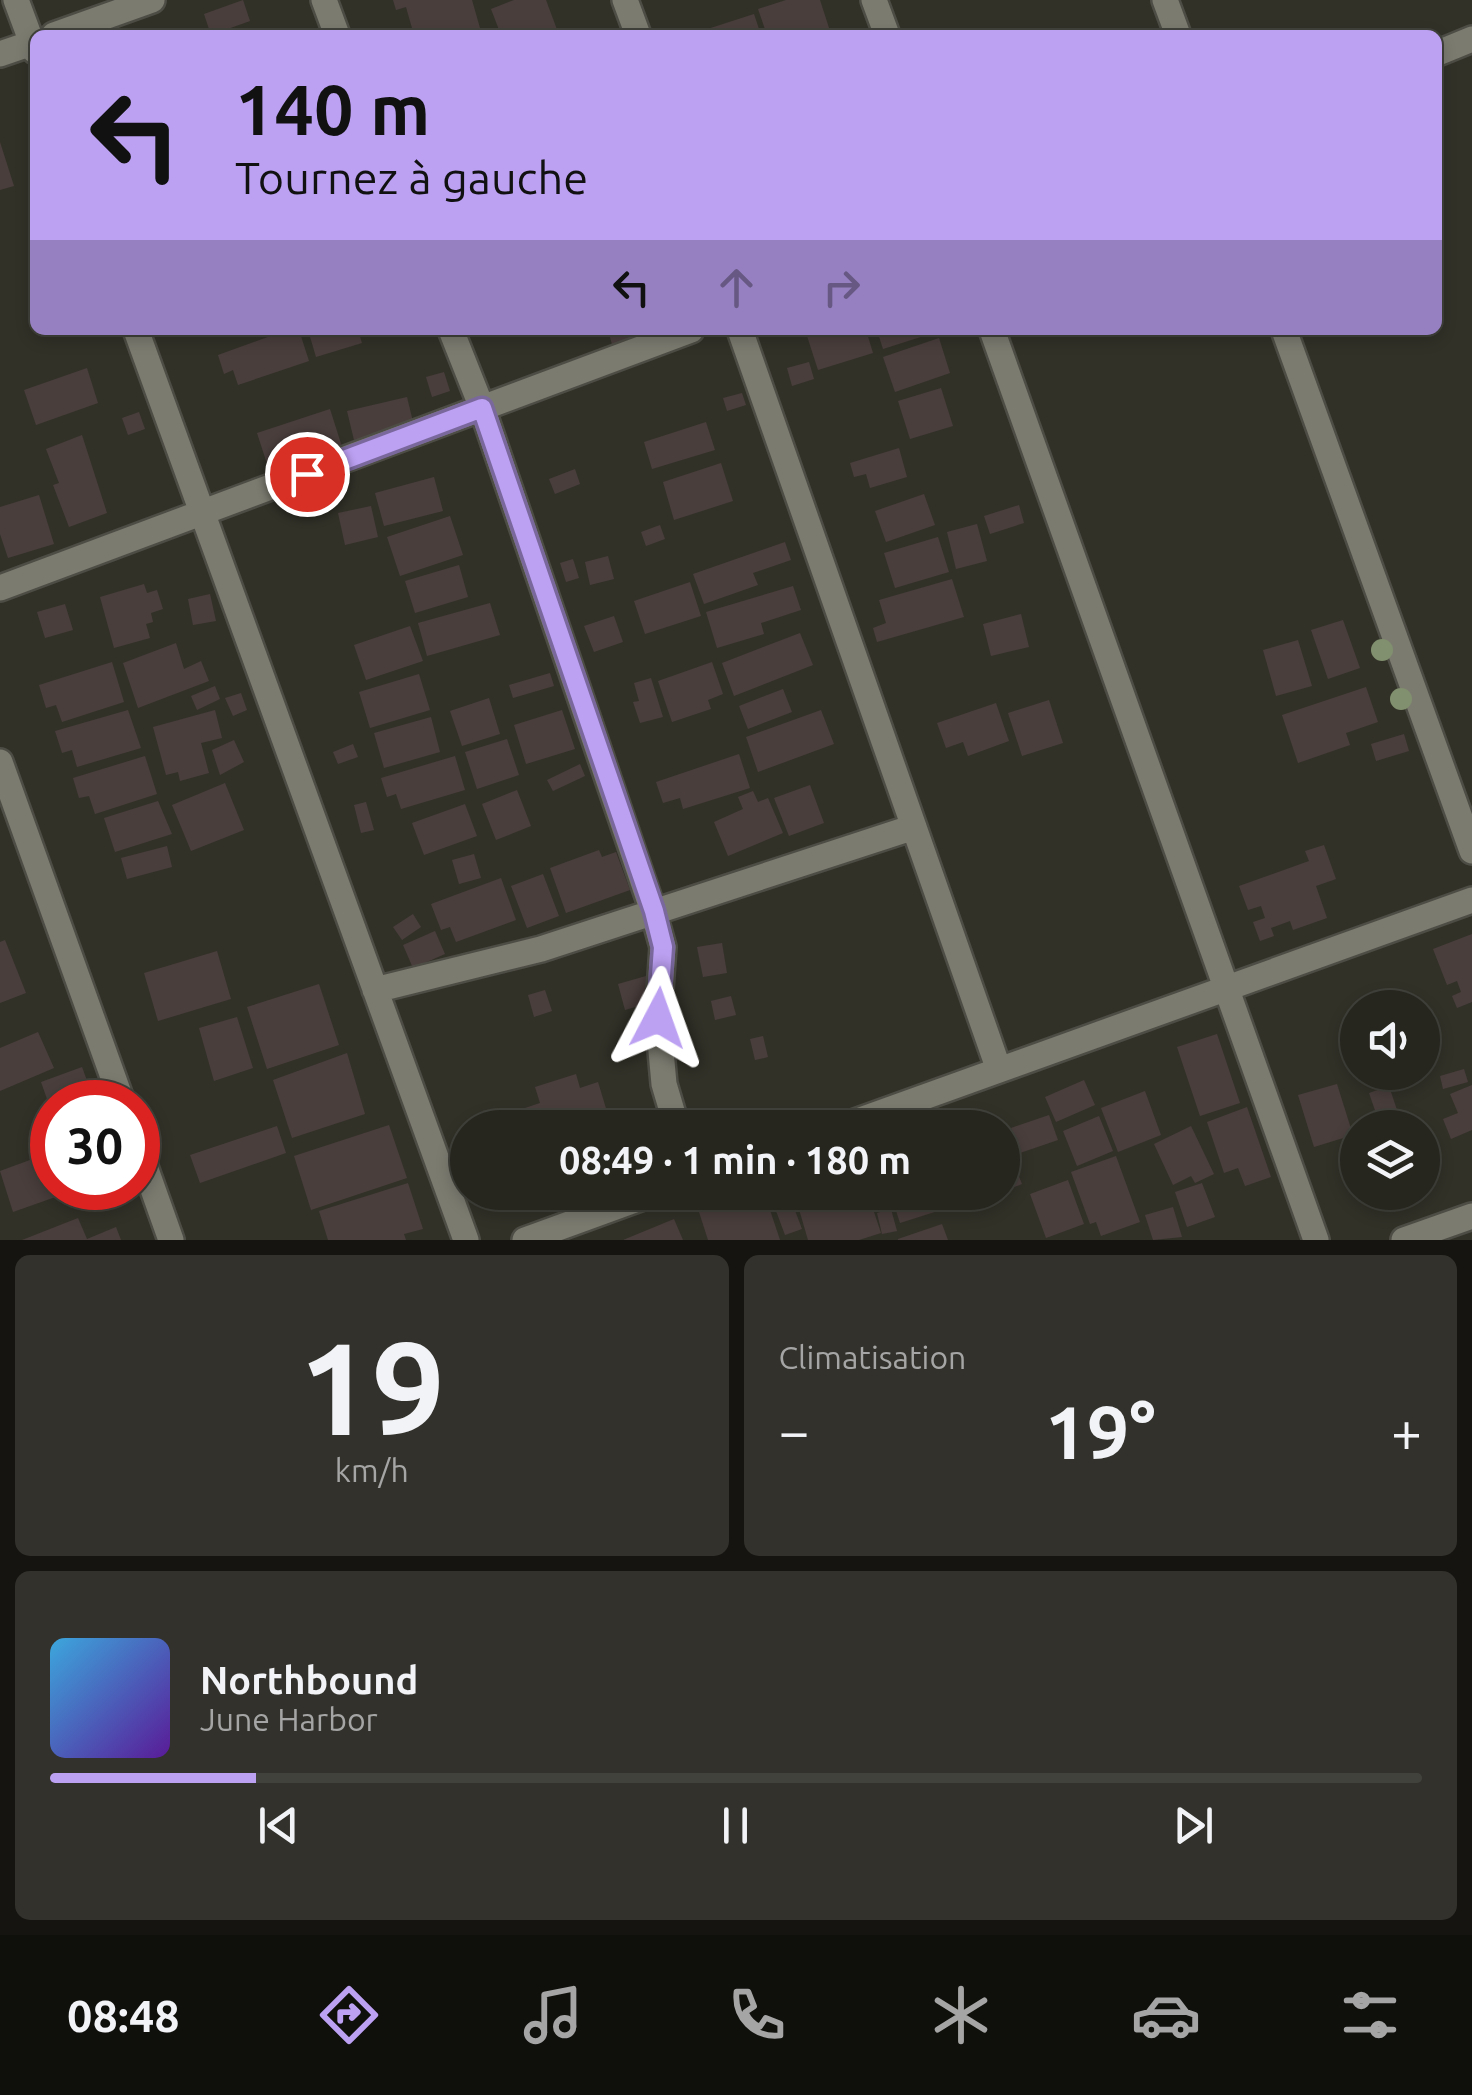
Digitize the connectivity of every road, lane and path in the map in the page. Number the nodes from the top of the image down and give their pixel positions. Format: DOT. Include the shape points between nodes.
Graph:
graph roads {
  1 [pos="16,0"];
  2 [pos="152,0"];
  3 [pos="324,0"];
  4 [pos="626,0"];
  5 [pos="874,0"];
  6 [pos="1165,0"];
  7 [pos="32,30"];
  8 [pos="73,30"];
  9 [pos="335,30"];
  10 [pos="636,30"];
  11 [pos="884,30"];
  12 [pos="1176,30"];
  13 [pos="1472,40"];
  14 [pos="30,46"];
  15 [pos="1442,51"];
  16 [pos="0,54"];
  17 [pos="138,335"];
  18 [pos="453,335"];
  19 [pos="678,335"];
  20 [pos="742,335"];
  21 [pos="994,335"];
  22 [pos="1286,335"];
  23 [pos="482,408"];
  24 [pos="202,513"];
  25 [pos="0,588"];
  26 [pos="0,762"];
  27 [pos="914,827"];
  28 [pos="1472,851"];
  29 [pos="1472,900"];
  30 [pos="654,911"];
  31 [pos="1227,988"];
  32 [pos="376,990"];
  33 [pos="999,1070"];
  34 [pos="114,1080"];
  35 [pos="672,1110"];
  36 [pos="888,1110"];
  37 [pos="160,1209"];
  38 [pos="607,1210"];
  39 [pos="1472,1216"];
  40 [pos="171,1240"];
  41 [pos="466,1240"];
  42 [pos="524,1240"];
  43 [pos="1316,1240"];
  44 [pos="1404,1240"];
  1 -- 7 [label="street"];
  2 -- 8 [label="street"];
  3 -- 9 [label="street"];
  4 -- 10 [label="street"];
  5 -- 11 [label="street"];
  6 -- 12 [label="street"];
  13 -- 15 [label="street"];
  14 -- 16 [label="street"];
  17 -- 24 [label="street"];
  18 -- 23 [label="street"];
  19 -- 23 [label="street"];
  20 -- 27 [label="street"];
  21 -- 31 [label="street"];
  22 -- 28 [label="street"];
  23 -- 24 [label="street"];
  23 -- 30 [label="street"];
  24 -- 25 [label="street"];
  24 -- 32 [label="street"];
  26 -- 34 [label="street"];
  27 -- 30 [label="street"];
  27 -- 33 [label="street"];
  29 -- 31 [label="street"];
  30 -- 32 [label="street" via="541,949"];
  30 -- 35 [label="street" via="663,947 658,1018 664,1084"];
  31 -- 33 [label="street"];
  31 -- 43 [label="street"];
  32 -- 41 [label="street"];
  33 -- 36 [label="street"];
  37 -- 40 [label="street"];
  38 -- 42 [label="street"];
  39 -- 44 [label="street"];
}
